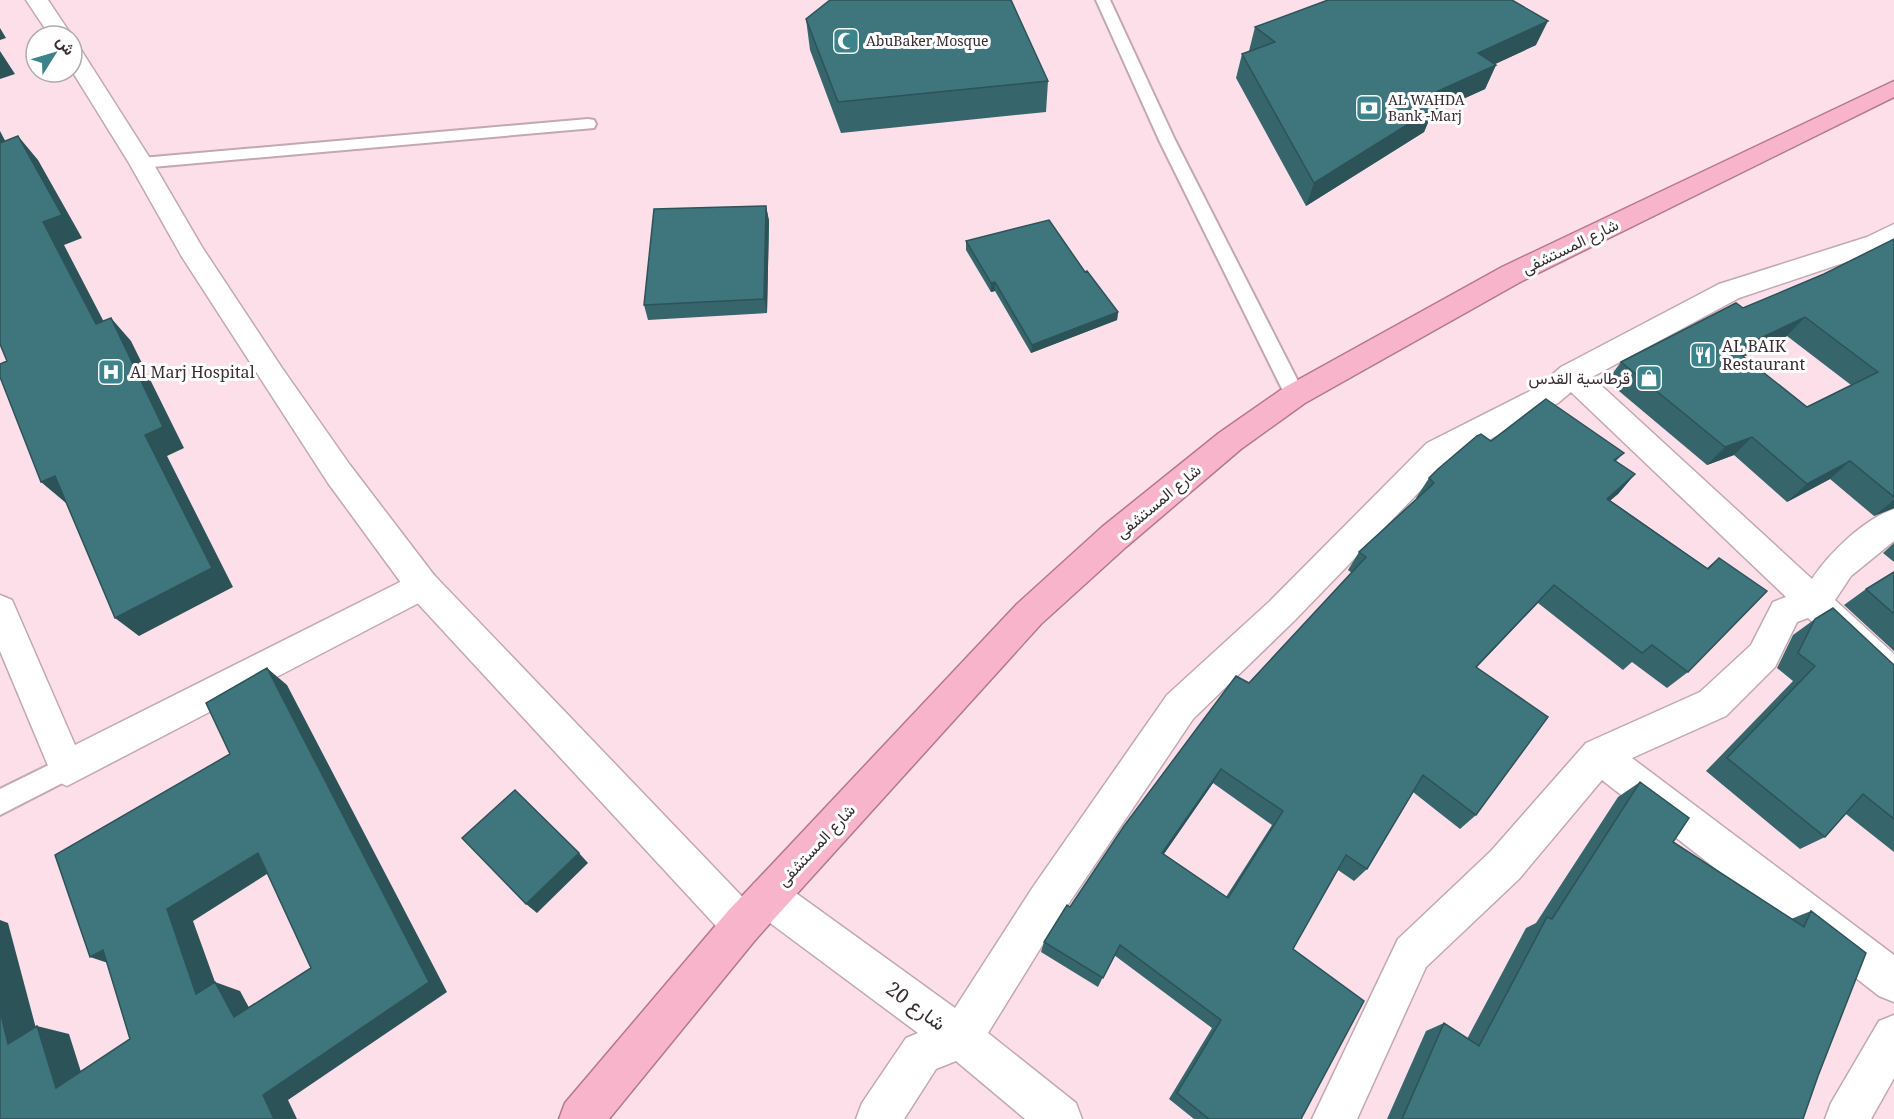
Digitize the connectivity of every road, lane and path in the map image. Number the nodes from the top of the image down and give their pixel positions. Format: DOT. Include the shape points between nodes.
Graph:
graph roads {
  1 [pos="37,0"];
  2 [pos="1103,0"];
  3 [pos="54,24"];
  4 [pos="84,72"];
  5 [pos="1894,88"];
  6 [pos="588,123"];
  7 [pos="141,164"];
  8 [pos="1888,244"];
  9 [pos="1571,375"];
  10 [pos="1295,395"];
  11 [pos="1894,522"];
  12 [pos="422,585"];
  13 [pos="1815,601"];
  14 [pos="0,610"];
  15 [pos="1894,677"];
  16 [pos="1599,755"];
  17 [pos="67,768"];
  18 [pos="0,803"];
  19 [pos="755,911"];
  20 [pos="1894,981"];
  21 [pos="1894,1036"];
  22 [pos="961,1038"];
  23 [pos="581,1119"];
  24 [pos="878,1119"];
  25 [pos="1060,1119"];
  26 [pos="1334,1119"];
  27 [pos="1847,1119"];
  1 -- 3 [label="street"];
  2 -- 10 [label="lane" via="1167,140"];
  4 -- 7 [label="street, شارع 20"];
  5 -- 10 [label="highway, شارع المستشفى" via="1512,274"];
  6 -- 7 [label="lane"];
  7 -- 12 [label="street, شارع 20" via="191,251 272,376"];
  8 -- 9 [label="street" via="1729,291"];
  9 -- 13 [label="street"];
  9 -- 22 [label="street" via="1548,395 1438,452 1282,611 1180,707 1047,901"];
  10 -- 19 [label="highway, شارع المستشفى" via="1212,455 1029,614"];
  11 -- 13 [label="street" via="1839,566"];
  12 -- 17 [label="street"];
  12 -- 19 [label="street, شارع 20"];
  13 -- 15 [label="street"];
  13 -- 16 [label="street" via="1785,612 1763,656 1713,704"];
  14 -- 17 [label="street"];
  16 -- 20 [label="street"];
  16 -- 26 [label="street" via="1505,866 1413,953"];
  17 -- 18 [label="lane"];
  19 -- 22 [label="street, شارع 20"];
  19 -- 23 [label="highway, شارع المستشفى"];
  21 -- 27 [label="street"];
  22 -- 24 [label="street" via="921,1053"];
  22 -- 25 [label="street, شارع 20"];
}
